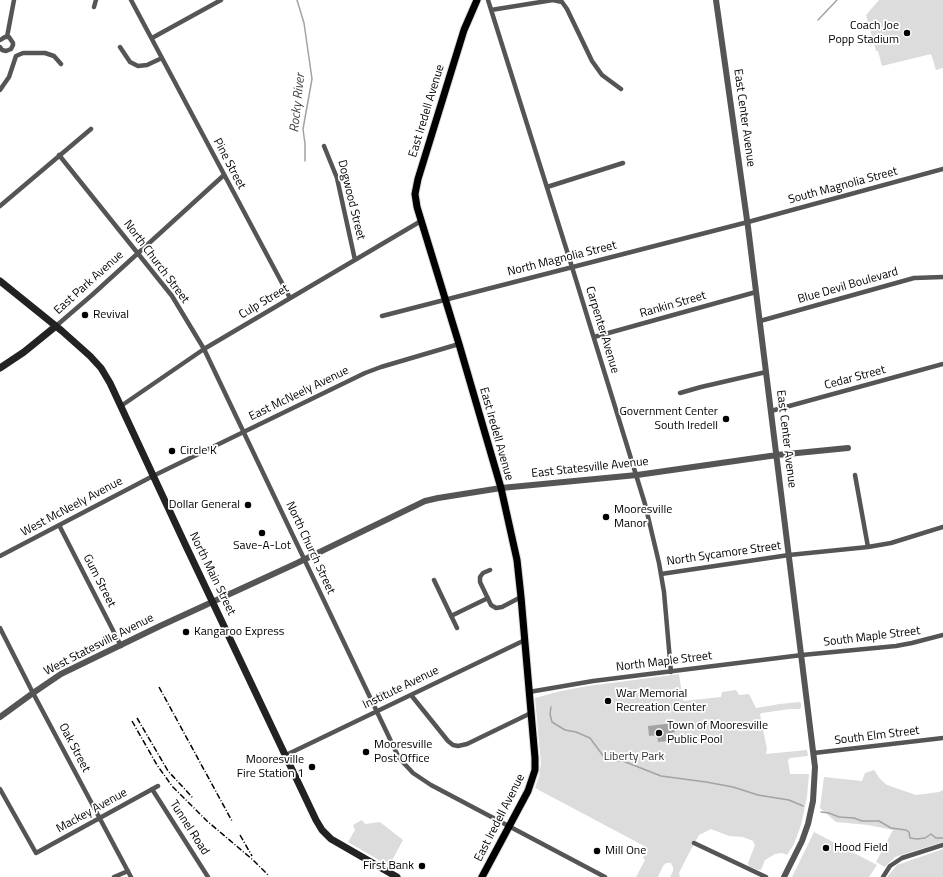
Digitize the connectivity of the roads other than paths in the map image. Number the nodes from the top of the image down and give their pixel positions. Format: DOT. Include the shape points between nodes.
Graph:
graph roads {
  1 [pos="14,0"];
  2 [pos="96,0"];
  3 [pos="131,0"];
  4 [pos="221,0"];
  5 [pos="477,0"];
  6 [pos="488,0"];
  7 [pos="716,0"];
  8 [pos="94,7"];
  9 [pos="491,10"];
  10 [pos="7,37"];
  11 [pos="152,38"];
  12 [pos="0,40"];
  13 [pos="0,47"];
  14 [pos="120,47"];
  15 [pos="10,49"];
  16 [pos="16,56"];
  17 [pos="162,58"];
  18 [pos="61,64"];
  19 [pos="621,89"];
  20 [pos="0,90"];
  21 [pos="91,129"];
  22 [pos="324,146"];
  23 [pos="59,155"];
  24 [pos="623,163"];
  25 [pos="943,169"];
  26 [pos="224,175"];
  27 [pos="547,187"];
  28 [pos="0,206"];
  29 [pos="421,221"];
  30 [pos="748,222"];
  31 [pos="138,253"];
  32 [pos="355,260"];
  33 [pos="572,267"];
  34 [pos="943,277"];
  35 [pos="0,281"];
  36 [pos="756,292"];
  37 [pos="290,298"];
  38 [pos="445,299"];
  39 [pos="382,316"];
  40 [pos="760,321"];
  41 [pos="56,326"];
  42 [pos="594,337"];
  43 [pos="459,344"];
  44 [pos="204,350"];
  45 [pos="943,364"];
  46 [pos="0,368"];
  47 [pos="766,372"];
  48 [pos="680,393"];
  49 [pos="121,406"];
  50 [pos="771,411"];
  51 [pos="244,432"];
  52 [pos="848,448"];
  53 [pos="777,455"];
  54 [pos="636,475"];
  55 [pos="855,475"];
  56 [pos="153,476"];
  57 [pos="500,488"];
  58 [pos="59,525"];
  59 [pos="943,527"];
  60 [pos="868,546"];
  61 [pos="789,555"];
  62 [pos="0,556"];
  63 [pos="304,560"];
  64 [pos="490,570"];
  65 [pos="661,574"];
  66 [pos="434,580"];
  67 [pos="521,597"];
  68 [pos="488,598"];
  69 [pos="213,602"];
  70 [pos="451,616"];
  71 [pos="0,628"];
  72 [pos="457,628"];
  73 [pos="943,635"];
  74 [pos="525,640"];
  75 [pos="121,646"];
  76 [pos="802,655"];
  77 [pos="671,672"];
  78 [pos="529,692"];
  79 [pos="33,693"];
  80 [pos="411,694"];
  81 [pos="376,712"];
  82 [pos="531,712"];
  83 [pos="0,717"];
  84 [pos="943,738"];
  85 [pos="814,754"];
  86 [pos="286,755"];
  87 [pos="158,786"];
  88 [pos="0,789"];
  89 [pos="152,789"];
  90 [pos="100,817"];
  91 [pos="509,826"];
  92 [pos="694,843"];
  93 [pos="943,845"];
  94 [pos="128,871"];
  95 [pos="114,877"];
  96 [pos="131,877"];
  97 [pos="208,877"];
  98 [pos="397,877"];
  99 [pos="482,877"];
  100 [pos="605,877"];
  101 [pos="766,877"];
  102 [pos="784,877"];
  103 [pos="883,877"];
  1 -- 10 [label="street"];
  2 -- 8 [label="street"];
  3 -- 11 [label="street, Pine Street"];
  4 -- 11 [label="street"];
  5 -- 29 [label="main road, East Iredell Avenue" via="464,30 418,179 415,194"];
  6 -- 9 [label="street, Carpenter Avenue"];
  7 -- 30 [label="street, East Center Avenue"];
  9 -- 19 [label="street" via="553,0 562,2 592,62"];
  9 -- 27 [label="street, Carpenter Avenue"];
  10 -- 12 [label="street"];
  10 -- 15 [label="street" via="13,43"];
  11 -- 17 [label="street, Pine Street"];
  13 -- 15 [label="street" via="4,50"];
  14 -- 17 [label="street" via="130,62 138,66"];
  15 -- 16 [label="street"];
  16 -- 18 [label="street" via="44,52 54,56"];
  16 -- 20 [label="street" via="9,77"];
  17 -- 26 [label="street, Pine Street"];
  21 -- 23 [label="street"];
  22 -- 32 [label="street, Dogwood Street" via="337,178"];
  23 -- 28 [label="street"];
  23 -- 31 [label="street, North Church Street"];
  24 -- 27 [label="street"];
  25 -- 30 [label="street, South Magnolia Street"];
  26 -- 31 [label="street, East Park Avenue"];
  26 -- 37 [label="street, Pine Street"];
  27 -- 33 [label="street, Carpenter Avenue"];
  29 -- 32 [label="street, Culp Street"];
  29 -- 38 [label="main road, East Iredell Avenue"];
  30 -- 33 [label="street, North Magnolia Street"];
  30 -- 36 [label="street, East Center Avenue"];
  31 -- 41 [label="street, East Park Avenue"];
  31 -- 44 [label="street, North Church Street" via="172,296"];
  32 -- 37 [label="street, Culp Street"];
  33 -- 38 [label="street, North Magnolia Street"];
  33 -- 42 [label="street, Carpenter Avenue"];
  34 -- 40 [label="street, Blue Devil Boulevard" via="914,278"];
  35 -- 41 [label="main road, North Main Street"];
  36 -- 40 [label="street, East Center Avenue"];
  36 -- 42 [label="street, Rankin Street"];
  37 -- 44 [label="street, Culp Street"];
  38 -- 39 [label="street, North Magnolia Street"];
  38 -- 43 [label="main road, East Iredell Avenue"];
  40 -- 47 [label="street, East Center Avenue"];
  41 -- 46 [label="main road"];
  41 -- 49 [label="main road, North Main Street" via="101,368"];
  42 -- 54 [label="street, Carpenter Avenue"];
  43 -- 51 [label="street, East McNeely Avenue" via="365,373"];
  43 -- 57 [label="main road, East Iredell Avenue"];
  44 -- 49 [label="street, Culp Street"];
  44 -- 51 [label="street, North Church Street"];
  45 -- 50 [label="street, Cedar Street"];
  47 -- 48 [label="street"];
  47 -- 50 [label="street, East Center Avenue"];
  49 -- 56 [label="main road, North Main Street"];
  50 -- 53 [label="street, East Center Avenue"];
  51 -- 56 [label="street, East McNeely Avenue"];
  51 -- 63 [label="street, North Church Street"];
  52 -- 53 [label="street, East Statesville Avenue"];
  53 -- 54 [label="street, East Statesville Avenue"];
  53 -- 61 [label="street, East Center Avenue"];
  54 -- 57 [label="street, East Statesville Avenue"];
  54 -- 65 [label="street, Carpenter Avenue" via="653,534"];
  55 -- 60 [label="street"];
  56 -- 58 [label="street, West McNeely Avenue"];
  56 -- 69 [label="main road, North Main Street"];
  57 -- 63 [label="street, East Statesville Avenue" via="425,501"];
  57 -- 67 [label="main road, East Iredell Avenue" via="517,560"];
  58 -- 62 [label="street, West McNeely Avenue"];
  58 -- 75 [label="street, Gum Street"];
  59 -- 60 [label="street, North Sycamore Street" via="891,543"];
  60 -- 61 [label="street, North Sycamore Street"];
  61 -- 65 [label="street, North Sycamore Street"];
  61 -- 76 [label="street, East Center Avenue"];
  63 -- 69 [label="street, East Statesville Avenue"];
  63 -- 81 [label="street, North Church Street"];
  64 -- 68 [label="street" via="480,577"];
  65 -- 77 [label="street, Carpenter Avenue"];
  66 -- 70 [label="street"];
  67 -- 68 [label="street" via="496,608"];
  67 -- 74 [label="main road, East Iredell Avenue"];
  68 -- 70 [label="street"];
  69 -- 75 [label="street, West Statesville Avenue"];
  69 -- 86 [label="main road, North Main Street"];
  70 -- 72 [label="street"];
  71 -- 79 [label="street, Oak Street"];
  73 -- 76 [label="street, South Maple Street" via="904,644"];
  74 -- 78 [label="main road, East Iredell Avenue"];
  74 -- 80 [label="street, Institute Avenue"];
  75 -- 79 [label="street, West Statesville Avenue" via="61,674"];
  76 -- 77 [label="street, North Maple Street"];
  76 -- 85 [label="street, East Center Avenue"];
  77 -- 78 [label="street, North Maple Street"];
  78 -- 82 [label="main road, East Iredell Avenue"];
  79 -- 83 [label="street, West Statesville Avenue"];
  79 -- 90 [label="street, Oak Street"];
  80 -- 81 [label="street, Institute Avenue"];
  80 -- 82 [label="street" via="448,741 458,746"];
  81 -- 86 [label="street, Institute Avenue"];
  81 -- 91 [label="street, North Church Street" via="399,758 413,773"];
  82 -- 91 [label="main road, East Iredell Avenue" via="534,770 528,791"];
  84 -- 85 [label="street, South Elm Street"];
  85 -- 102 [label="street, East Center Avenue" via="815,782 808,824"];
  86 -- 98 [label="main road, North Main Street" via="322,830 331,839"];
  87 -- 89 [label="street, Mackey Avenue"];
  88 -- 90 [label="street, Mackey Avenue" via="36,853"];
  89 -- 90 [label="street, Mackey Avenue"];
  89 -- 97 [label="street, Tunnel Road"];
  90 -- 94 [label="street, Oak Street"];
  91 -- 99 [label="main road, East Iredell Avenue"];
  91 -- 100 [label="street, North Church Street"];
  92 -- 101 [label="street"];
  93 -- 103 [label="street" via="902,858 890,866"];
  94 -- 95 [label="street"];
  94 -- 96 [label="street, Oak Street"];
}
